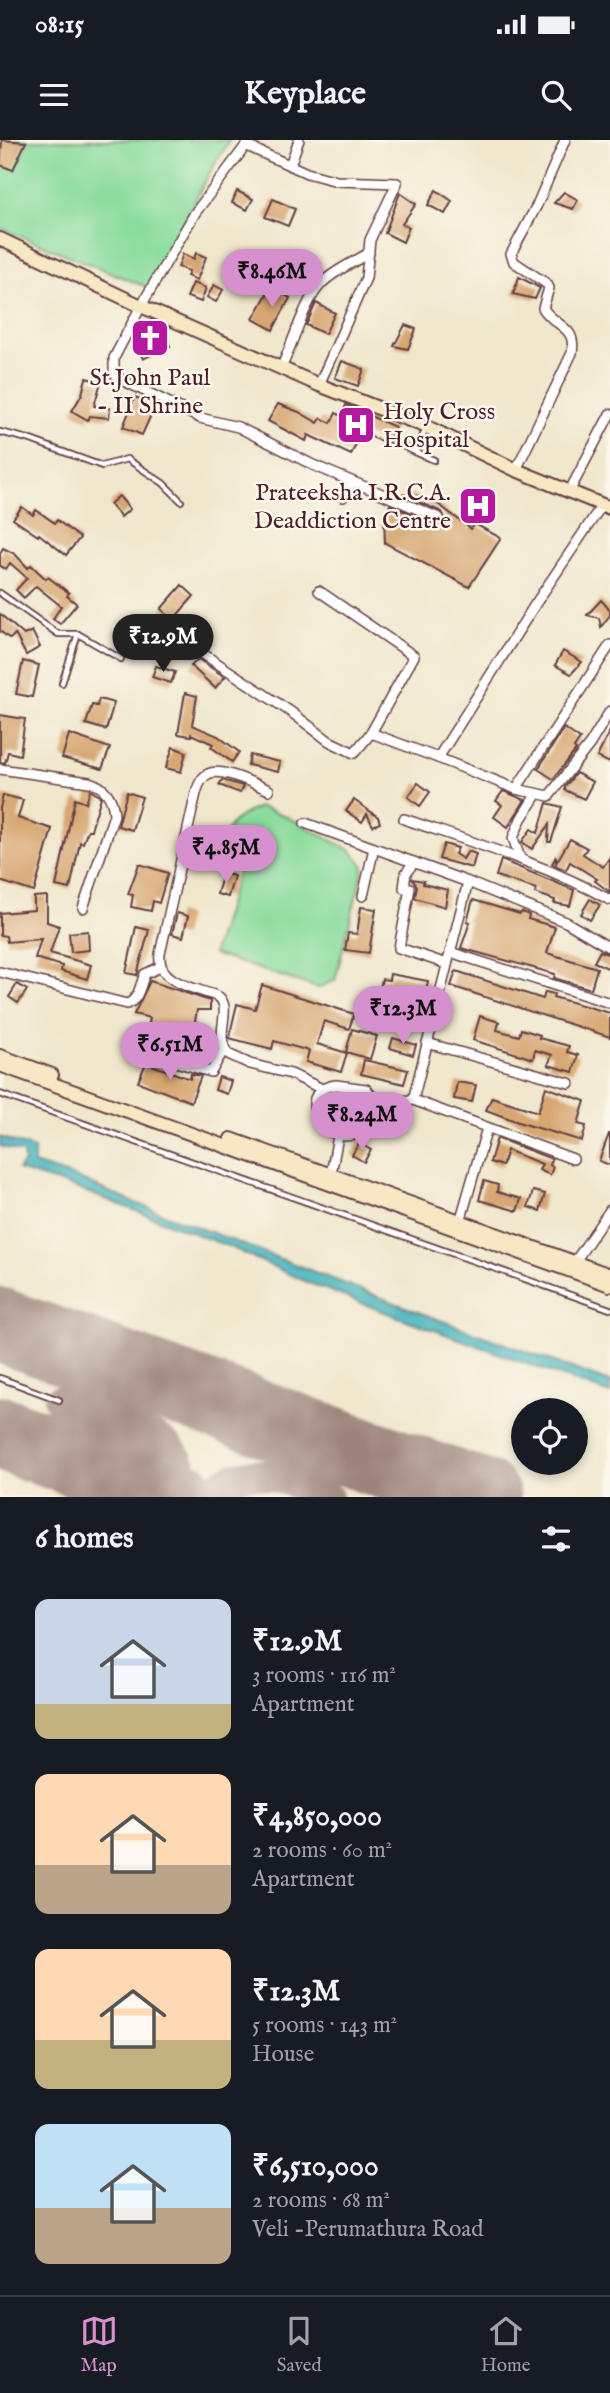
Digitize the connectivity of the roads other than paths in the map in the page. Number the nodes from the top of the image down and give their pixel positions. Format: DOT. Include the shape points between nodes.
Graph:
graph roads {
  1 [pos="299,140"];
  2 [pos="565,140"];
  3 [pos="248,143"];
  4 [pos="289,165"];
  5 [pos="0,239"];
  6 [pos="369,253"];
  7 [pos="141,306"];
  8 [pos="281,368"];
  9 [pos="319,385"];
  10 [pos="610,414"];
  11 [pos="427,427"];
  12 [pos="0,432"];
  13 [pos="393,441"];
  14 [pos="415,452"];
  15 [pos="434,460"];
  16 [pos="516,470"];
  17 [pos="353,482"];
  18 [pos="569,492"];
  19 [pos="343,497"];
  20 [pos="181,501"];
  21 [pos="606,506"];
  22 [pos="439,518"];
  23 [pos="319,591"];
  24 [pos="0,593"];
  25 [pos="170,632"];
  26 [pos="78,634"];
  27 [pos="610,645"];
  28 [pos="121,659"];
  29 [pos="62,683"];
  30 [pos="610,711"];
  31 [pos="371,733"];
  32 [pos="438,758"];
  33 [pos="0,769"];
  34 [pos="516,789"];
  35 [pos="269,790"];
  36 [pos="536,795"];
  37 [pos="404,819"];
  38 [pos="306,823"];
  39 [pos="374,848"];
  40 [pos="520,858"];
  41 [pos="414,862"];
  42 [pos="468,882"];
  43 [pos="363,895"];
  44 [pos="610,900"];
  45 [pos="83,908"];
  46 [pos="610,948"];
  47 [pos="450,952"];
  48 [pos="447,964"];
  49 [pos="158,970"];
  50 [pos="0,972"];
  51 [pos="610,1003"];
  52 [pos="427,1043"];
  53 [pos="224,1049"];
  54 [pos="0,1056"];
  55 [pos="164,1059"];
  56 [pos="0,1065"];
  57 [pos="569,1083"];
  58 [pos="322,1089"];
  59 [pos="0,1094"];
  60 [pos="413,1100"];
  61 [pos="377,1102"];
  62 [pos="488,1128"];
  63 [pos="338,1136"];
  64 [pos="573,1159"];
  65 [pos="331,1174"];
  66 [pos="610,1210"];
  67 [pos="460,1222"];
  68 [pos="574,1263"];
  69 [pos="610,1275"];
  70 [pos="610,1285"];
  71 [pos="610,1309"];
  72 [pos="0,1378"];
  73 [pos="59,1400"];
  1 -- 4 [label="street"];
  2 -- 16 [label="street" via="511,254 514,262 550,288 543,308 570,332 574,344"];
  3 -- 4 [label="street"];
  3 -- 7 [label="street" via="195,213"];
  4 -- 6 [label="street" via="337,181 397,183 370,240"];
  5 -- 7 [label="main road"];
  6 -- 8 [label="street" via="322,283 305,308"];
  6 -- 9 [label="street" via="366,278"];
  7 -- 8 [label="main road"];
  7 -- 17 [label="street" via="114,358 117,377 201,418 239,426"];
  8 -- 9 [label="main road"];
  9 -- 11 [label="main road"];
  10 -- 18 [label="street"];
  11 -- 14 [label="lane"];
  11 -- 16 [label="main road"];
  12 -- 20 [label="lane" via="102,466 127,459"];
  13 -- 14 [label="lane"];
  14 -- 15 [label="lane"];
  16 -- 18 [label="main road"];
  17 -- 19 [label="street"];
  17 -- 22 [label="street"];
  18 -- 21 [label="main road"];
  21 -- 32 [label="street" via="536,603"];
  23 -- 31 [label="street" via="414,656"];
  24 -- 26 [label="lane" via="58,634"];
  25 -- 31 [label="street" via="329,741 354,753"];
  26 -- 28 [label="lane"];
  26 -- 29 [label="lane"];
  27 -- 34 [label="street"];
  30 -- 36 [label="street" via="554,792"];
  31 -- 32 [label="street"];
  32 -- 34 [label="street"];
  33 -- 45 [label="street" via="89,782 98,785 113,803 114,815"];
  34 -- 36 [label="street"];
  35 -- 49 [label="street" via="221,773 203,778"];
  36 -- 40 [label="street" via="513,838"];
  37 -- 40 [label="street"];
  38 -- 39 [label="street"];
  39 -- 41 [label="street"];
  39 -- 43 [label="street"];
  40 -- 44 [label="street"];
  41 -- 42 [label="street"];
  41 -- 48 [label="street" via="406,873 404,888 410,888 399,948"];
  42 -- 46 [label="street" via="566,922"];
  42 -- 47 [label="street"];
  47 -- 48 [label="street"];
  47 -- 51 [label="street"];
  48 -- 52 [label="street"];
  49 -- 50 [label="street" via="145,974 133,1002 127,1004"];
  49 -- 53 [label="street" via="224,1000 220,1035"];
  52 -- 57 [label="street"];
  52 -- 60 [label="street"];
  53 -- 55 [label="street" via="211,1072"];
  53 -- 58 [label="street" via="234,1058 291,1074"];
  54 -- 65 [label="main road"];
  56 -- 70 [label="main road"];
  58 -- 61 [label="street" via="354,1086 366,1089"];
  58 -- 63 [label="street" via="314,1103 316,1115"];
  59 -- 71 [label="lane"];
  60 -- 61 [label="street"];
  60 -- 62 [label="street"];
  61 -- 63 [label="street" via="371,1123 351,1136"];
  62 -- 64 [label="street"];
  62 -- 67 [label="street"];
  63 -- 65 [label="street"];
  65 -- 67 [label="main road"];
  66 -- 68 [label="street"];
  67 -- 68 [label="main road"];
  68 -- 69 [label="main road"];
  72 -- 73 [label="lane"];
}
